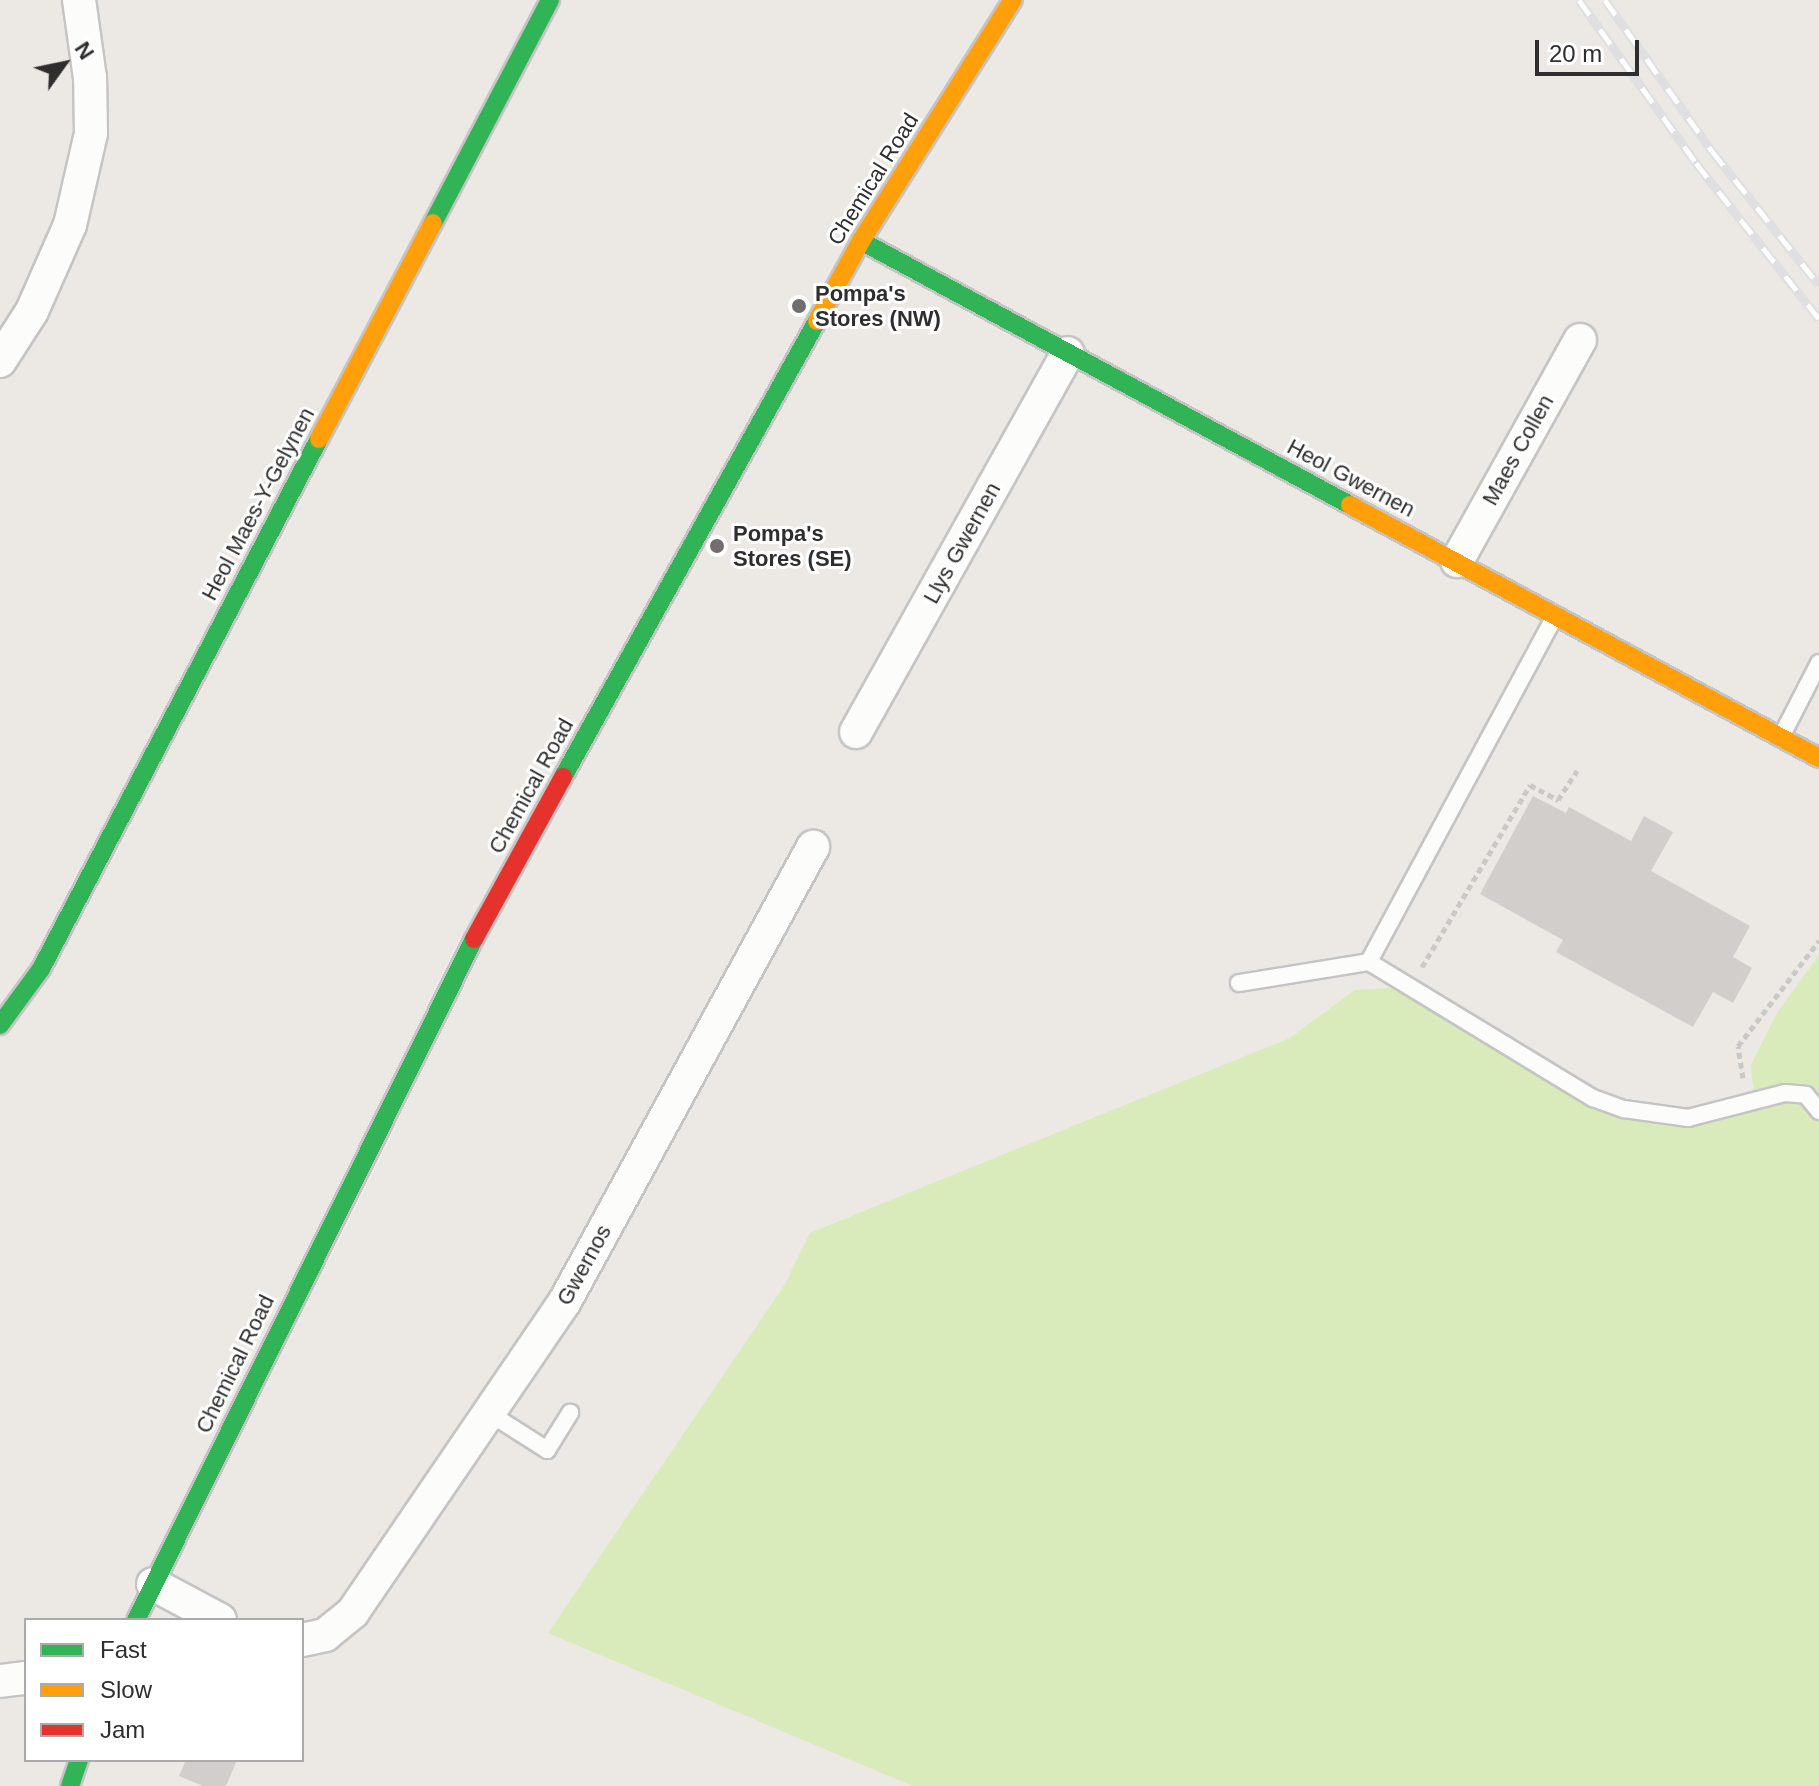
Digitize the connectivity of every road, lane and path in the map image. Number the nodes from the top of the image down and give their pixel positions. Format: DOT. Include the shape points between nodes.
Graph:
graph roads {
  1 [pos="79,0"];
  2 [pos="550,0"];
  3 [pos="1013,0"];
  4 [pos="861,241"];
  5 [pos="1580,340"];
  6 [pos="1068,353"];
  7 [pos="0,361"];
  8 [pos="1457,561"];
  9 [pos="1555,616"];
  10 [pos="1819,663"];
  11 [pos="856,732"];
  12 [pos="1781,737"];
  13 [pos="1819,758"];
  14 [pos="1577,771"];
  15 [pos="813,847"];
  16 [pos="1819,941"];
  17 [pos="1369,962"];
  18 [pos="1239,983"];
  19 [pos="1410,987"];
  20 [pos="0,1025"];
  21 [pos="1754,1101"];
  22 [pos="1819,1111"];
  23 [pos="489,1413"];
  24 [pos="570,1413"];
  25 [pos="153,1584"];
  26 [pos="137,1618"];
  27 [pos="216,1618"];
  28 [pos="304,1640"];
  29 [pos="24,1678"];
  30 [pos="0,1681"];
  31 [pos="78,1762"];
  32 [pos="70,1786"];
  1 -- 7 [label="street" via="91,133 70,225 32,311"];
  2 -- 20 [label="street, Heol Maes-Y-Gelynen" via="41,969"];
  3 -- 4 [label="street, Chemical Road"];
  4 -- 6 [label="street, Heol Gwernen"];
  4 -- 25 [label="street, Chemical Road" via="450,982"];
  5 -- 8 [label="street, Maes Collen"];
  6 -- 8 [label="street, Heol Gwernen"];
  6 -- 11 [label="street, Llys Gwernen"];
  8 -- 9 [label="street, Heol Gwernen"];
  9 -- 12 [label="street, Heol Gwernen"];
  9 -- 17 [label="lane"];
  10 -- 12 [label="lane"];
  12 -- 13 [label="street, Heol Gwernen"];
  14 -- 19 [label="path" via="1558,800 1530,785"];
  15 -- 23 [label="street, Gwernos" via="564,1303"];
  16 -- 21 [label="path" via="1738,1046 1744,1081"];
  17 -- 18 [label="lane"];
  17 -- 19 [label="lane"];
  19 -- 21 [label="lane" via="1603,1102 1688,1118"];
  21 -- 22 [label="lane" via="1785,1093 1806,1095"];
  23 -- 24 [label="lane" via="547,1450"];
  23 -- 28 [label="street, Gwernos" via="353,1612 325,1635"];
  25 -- 26 [label="street, Chemical Road"];
  25 -- 27 [label="street"];
  29 -- 30 [label="street"];
  31 -- 32 [label="street"];
}
